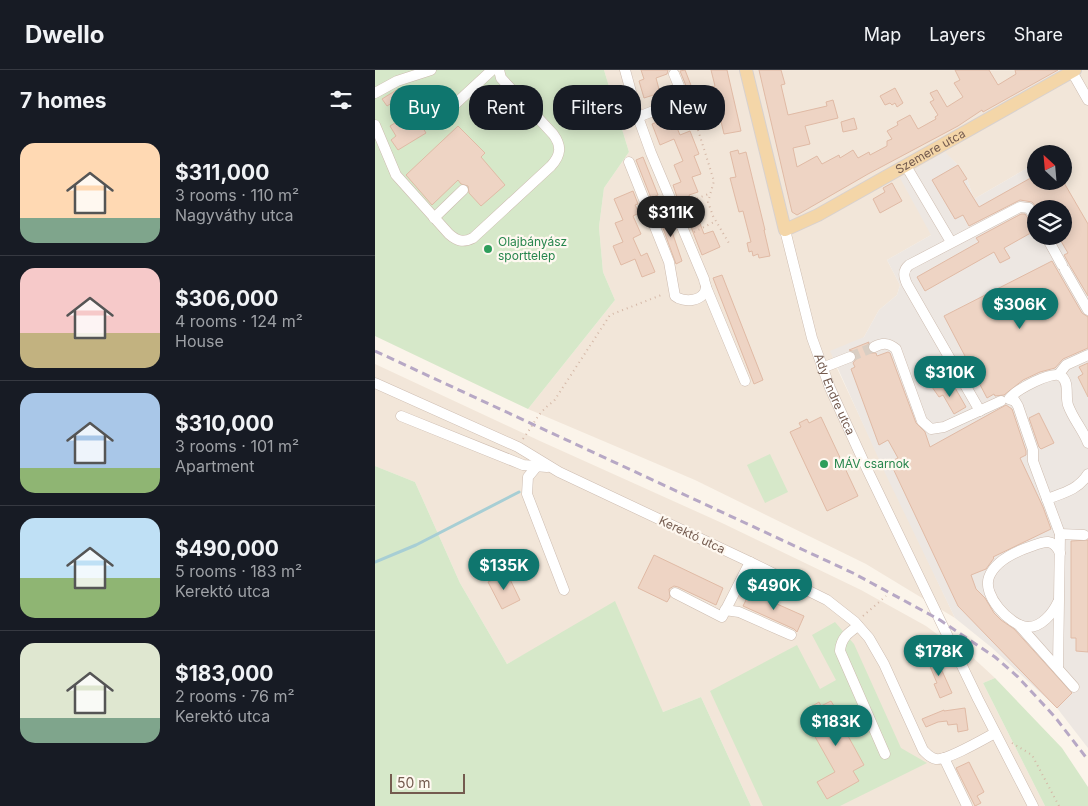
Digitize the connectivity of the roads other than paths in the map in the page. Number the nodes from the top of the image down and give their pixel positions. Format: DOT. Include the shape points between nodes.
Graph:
graph roads {
  1 [pos="431,70"];
  2 [pos="492,70"];
  3 [pos="499,70"];
  4 [pos="625,70"];
  5 [pos="746,70"];
  6 [pos="1072,71"];
  7 [pos="674,74"];
  8 [pos="629,85"];
  9 [pos="679,85"];
  10 [pos="375,92"];
  11 [pos="1088,100"];
  12 [pos="459,101"];
  13 [pos="375,125"];
  14 [pos="641,126"];
  15 [pos="629,162"];
  16 [pos="906,166"];
  17 [pos="463,190"];
  18 [pos="1027,208"];
  19 [pos="434,218"];
  20 [pos="785,230"];
  21 [pos="951,242"];
  22 [pos="1051,245"];
  23 [pos="706,287"];
  24 [pos="1088,310"];
  25 [pos="874,347"];
  26 [pos="1088,355"];
  27 [pos="850,357"];
  28 [pos="822,368"];
  29 [pos="1059,374"];
  30 [pos="745,381"];
  31 [pos="375,383"];
  32 [pos="1007,399"];
  33 [pos="980,410"];
  34 [pos="401,416"];
  35 [pos="1088,443"];
  36 [pos="543,466"];
  37 [pos="1088,474"];
  38 [pos="1047,499"];
  39 [pos="1060,534"];
  40 [pos="1084,535"];
  41 [pos="1060,554"];
  42 [pos="750,562"];
  43 [pos="564,590"];
  44 [pos="675,593"];
  45 [pos="1059,600"];
  46 [pos="725,610"];
  47 [pos="857,624"];
  48 [pos="1018,625"];
  49 [pos="791,635"];
  50 [pos="1058,667"];
  51 [pos="1074,687"];
  52 [pos="995,733"];
  53 [pos="885,754"];
  54 [pos="944,758"];
  55 [pos="967,806"];
  56 [pos="1033,806"];
  1 -- 10 [label="street"];
  2 -- 12 [label="street"];
  3 -- 19 [label="street" via="501,78 556,138 559,157 473,238 462,242 457,240"];
  4 -- 8 [label="street"];
  5 -- 20 [label="main road, Ady Endre utca"];
  6 -- 11 [label="street"];
  6 -- 16 [label="main road, Szemere utca"];
  7 -- 9 [label="street"];
  13 -- 19 [label="street" via="396,175"];
  14 -- 23 [label="street"];
  15 -- 23 [label="street" via="669,262 675,296 679,300 690,301 700,296"];
  16 -- 20 [label="main road, Szemere utca"];
  16 -- 21 [label="street"];
  17 -- 19 [label="street"];
  18 -- 21 [label="street" via="1020,207"];
  20 -- 28 [label="street, Ady Endre utca"];
  21 -- 33 [label="street" via="909,265 904,270 904,278"];
  22 -- 24 [label="street"];
  23 -- 30 [label="street"];
  25 -- 33 [label="street" via="884,343 896,349 922,421 931,429 945,427"];
  26 -- 29 [label="street" via="1067,365"];
  27 -- 28 [label="street"];
  28 -- 52 [label="street, Ady Endre utca" via="867,469"];
  29 -- 32 [label="street" via="1023,387"];
  29 -- 35 [label="street" via="1067,386 1068,405"];
  31 -- 36 [label="street, Kerektó utca" via="518,447"];
  32 -- 33 [label="street"];
  32 -- 38 [label="street" via="1015,401"];
  34 -- 36 [label="street" via="523,465"];
  36 -- 42 [label="street, Kerektó utca"];
  36 -- 43 [label="street" via="528,477 527,494"];
  37 -- 38 [label="street" via="1084,482 1073,490"];
  38 -- 39 [label="street"];
  39 -- 40 [label="street"];
  39 -- 41 [label="street"];
  41 -- 45 [label="street"];
  41 -- 48 [label="street" via="1056,546 1046,542 1031,546 1005,558 989,576 989,594"];
  42 -- 46 [label="street"];
  42 -- 47 [label="street, Kerektó utca" via="827,600"];
  44 -- 46 [label="street" via="722,617"];
  45 -- 48 [label="street" via="1049,616 1039,624"];
  45 -- 50 [label="street"];
  46 -- 49 [label="street" via="739,612"];
  47 -- 53 [label="street" via="844,637 840,651"];
  47 -- 54 [label="street, Kerektó utca" via="879,654 923,750 934,759"];
  48 -- 50 [label="street"];
  50 -- 51 [label="street"];
  52 -- 54 [label="street"];
  52 -- 56 [label="street, Ady Endre utca"];
  54 -- 55 [label="street"];
}
